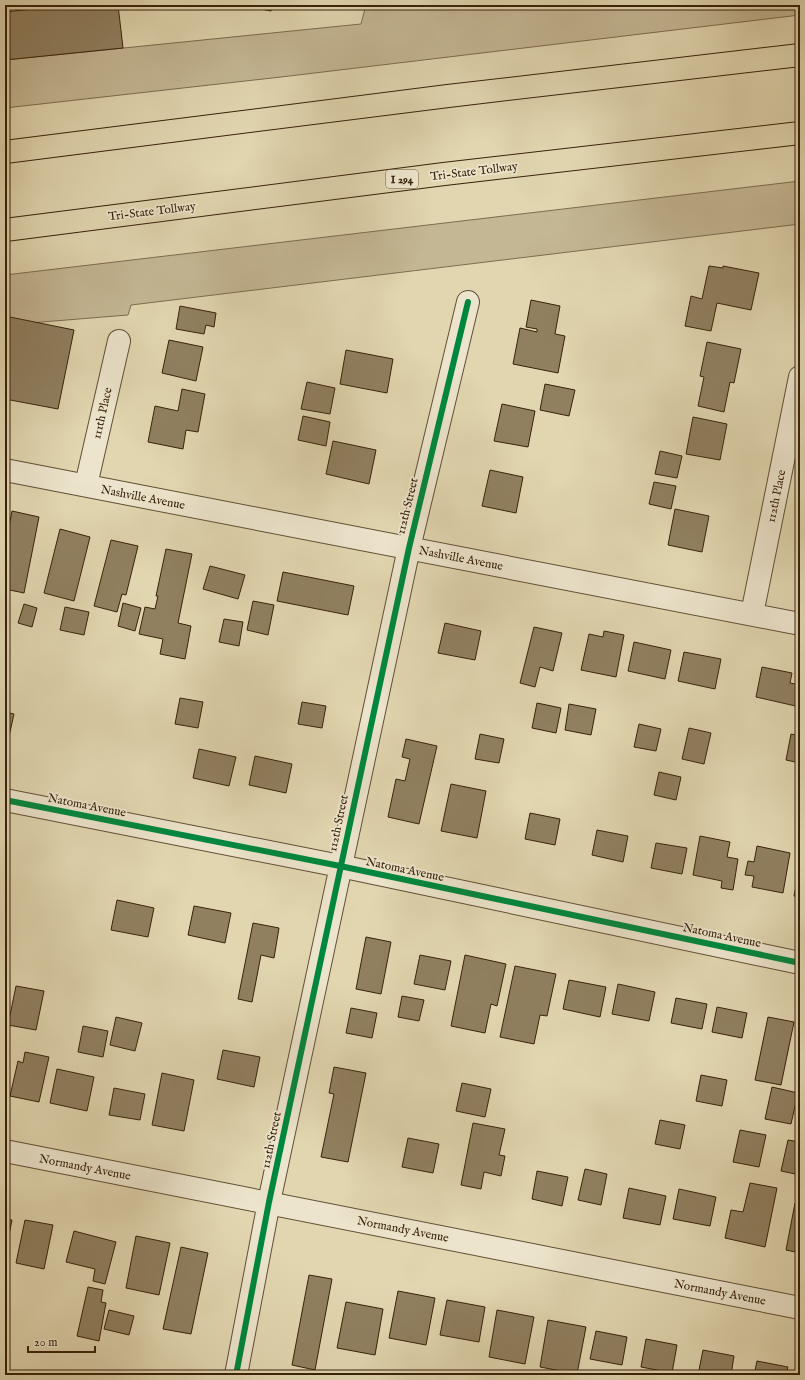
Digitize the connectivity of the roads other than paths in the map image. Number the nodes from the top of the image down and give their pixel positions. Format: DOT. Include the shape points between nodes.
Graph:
graph roads {
  1 [pos="800,55"];
  2 [pos="800,133"];
  3 [pos="5,152"];
  4 [pos="5,230"];
  5 [pos="468,302"];
  6 [pos="119,341"];
  7 [pos="800,377"];
  8 [pos="5,470"];
  9 [pos="86,485"];
  10 [pos="409,548"];
  11 [pos="752,614"];
  12 [pos="800,624"];
  13 [pos="5,800"];
  14 [pos="340,866"];
  15 [pos="800,963"];
  16 [pos="5,1151"];
  17 [pos="269,1202"];
  18 [pos="800,1308"];
  19 [pos="236,1375"];
  1 -- 3 [label="highway"];
  2 -- 4 [label="highway, Tri-State Tollway / I 294" via="436,175"];
  5 -- 10 [label="street, 112th Street"];
  6 -- 9 [label="street, 111th Place"];
  7 -- 11 [label="street, 112th Place"];
  8 -- 9 [label="street, Nashville Avenue"];
  9 -- 10 [label="street, Nashville Avenue"];
  10 -- 11 [label="street, Nashville Avenue"];
  10 -- 14 [label="street, 112th Street"];
  11 -- 12 [label="street, Nashville Avenue"];
  13 -- 14 [label="street, Natoma Avenue"];
  14 -- 15 [label="street, Natoma Avenue"];
  14 -- 17 [label="street, 112th Street"];
  16 -- 17 [label="street, Normandy Avenue"];
  17 -- 18 [label="street, Normandy Avenue"];
  17 -- 19 [label="street, 112th Street"];
}
